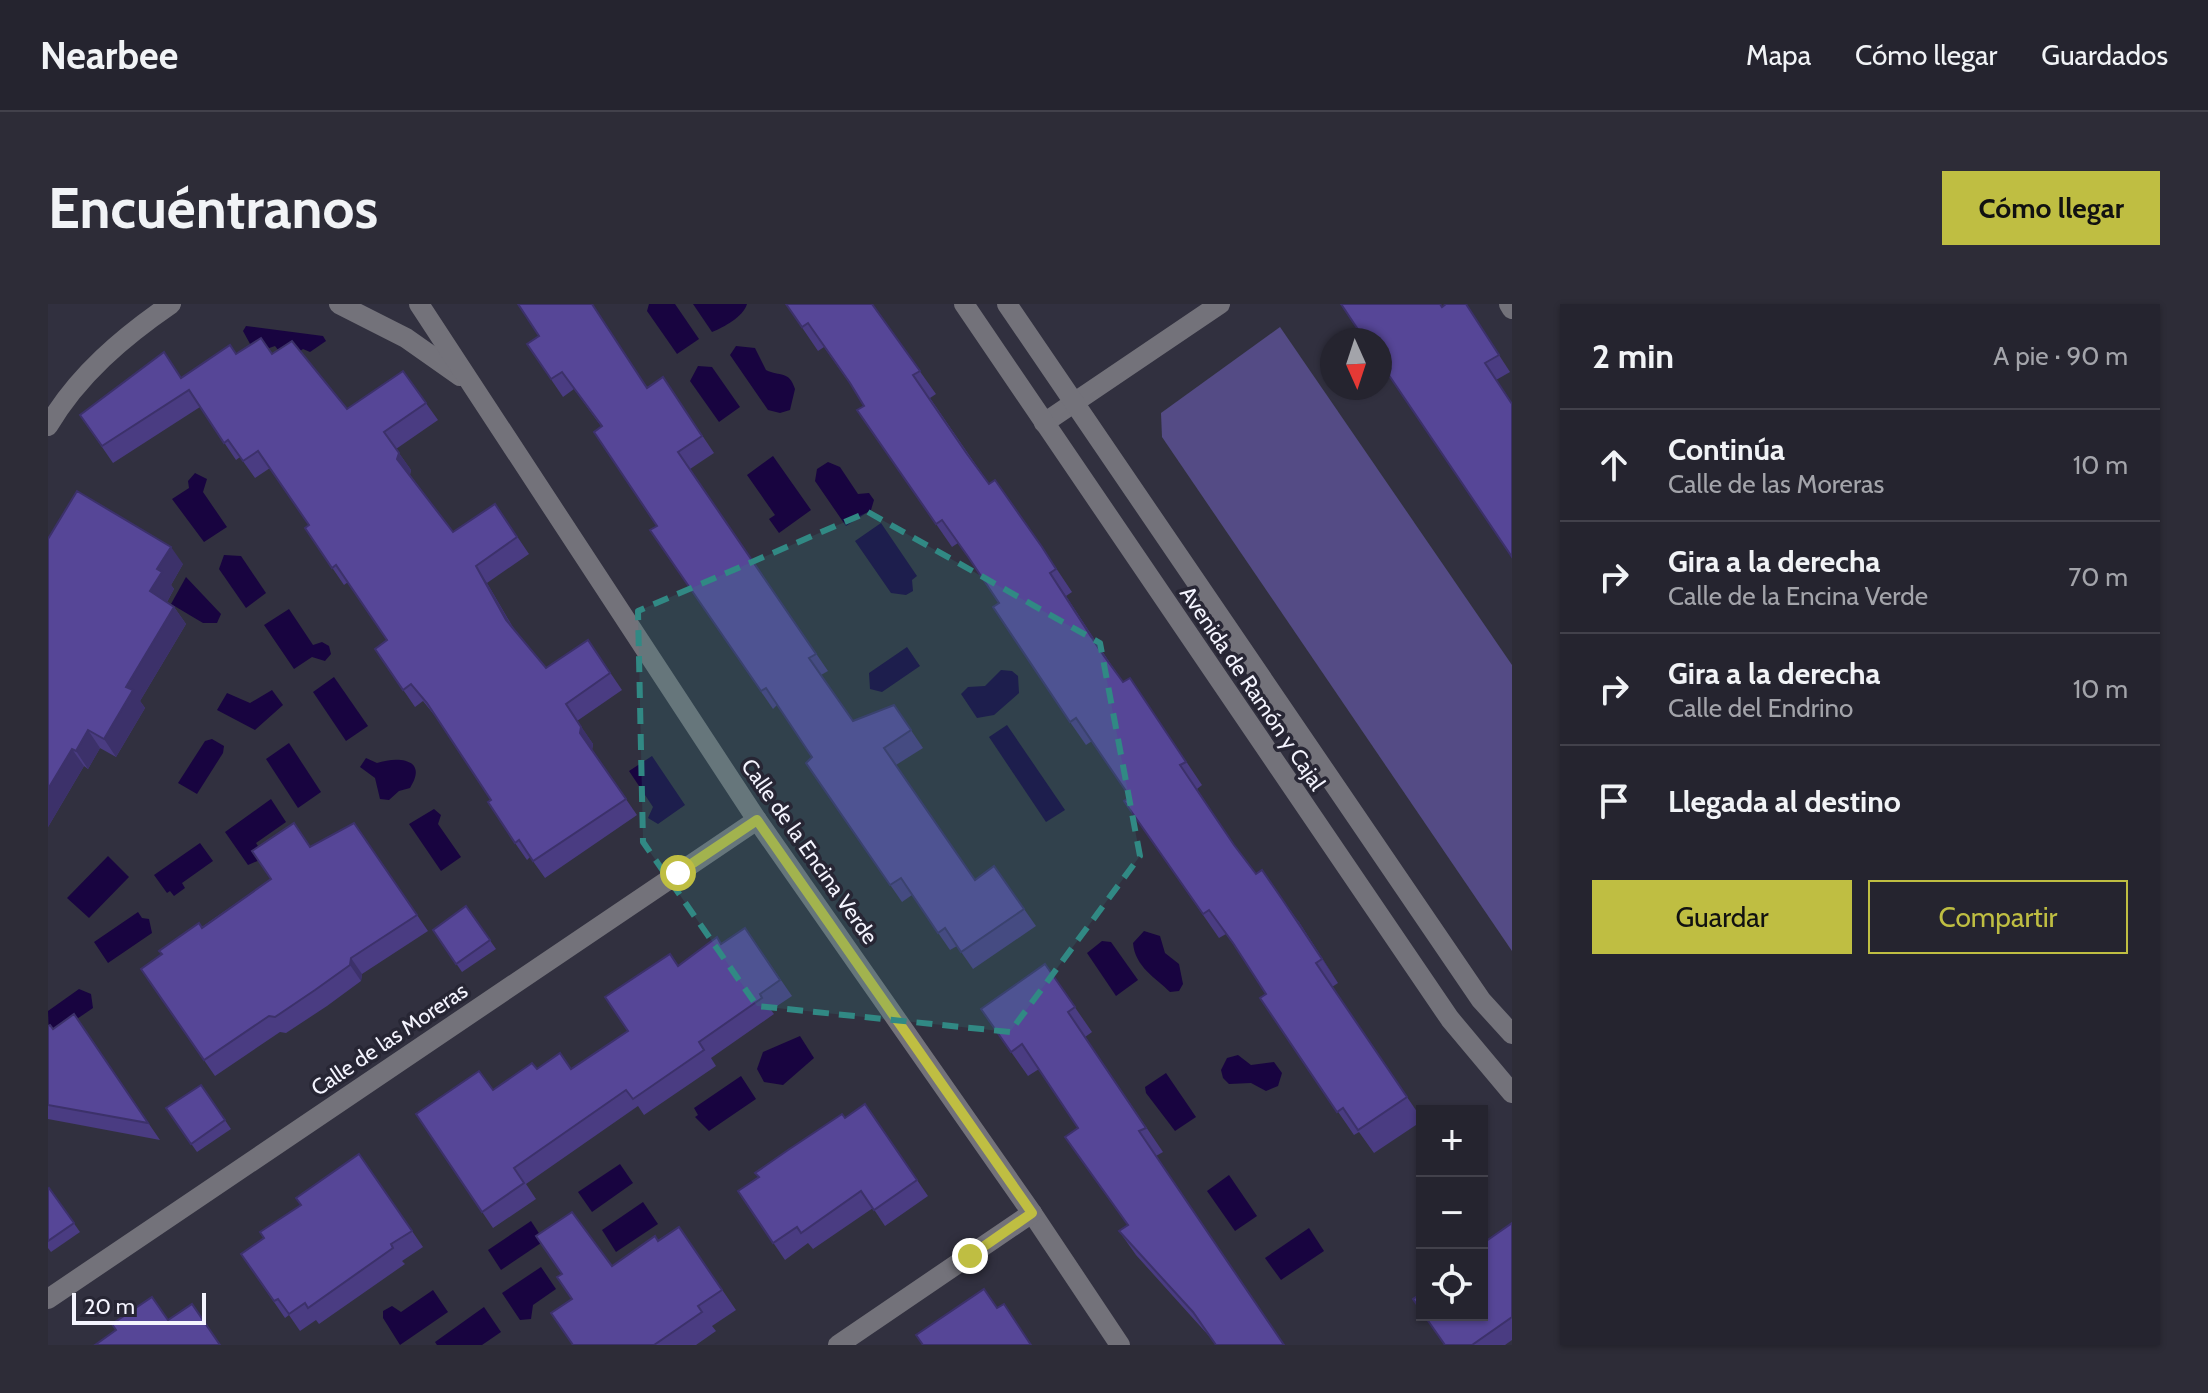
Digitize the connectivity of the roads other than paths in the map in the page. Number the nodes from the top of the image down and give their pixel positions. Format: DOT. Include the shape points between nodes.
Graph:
graph roads {
  1 [pos="171,304"];
  2 [pos="339,304"];
  3 [pos="419,304"];
  4 [pos="964,304"];
  5 [pos="1007,304"];
  6 [pos="1220,304"];
  7 [pos="467,380"];
  8 [pos="1074,403"];
  9 [pos="1044,423"];
  10 [pos="48,426"];
  11 [pos="757,820"];
  12 [pos="1512,1034"];
  13 [pos="1512,1093"];
  14 [pos="1032,1213"];
  15 [pos="48,1299"];
  16 [pos="838,1345"];
  17 [pos="1120,1345"];
  1 -- 10 [label="street" via="124,337 62,401"];
  2 -- 7 [label="street, Calle de la Encina Verde" via="406,338"];
  3 -- 7 [label="street, Calle de la Encina Verde"];
  4 -- 9 [label="street, Avenida de Ramón y Cajal"];
  5 -- 8 [label="street, Avenida de Ramón y Cajal"];
  6 -- 8 [label="street"];
  7 -- 11 [label="street, Calle de la Encina Verde"];
  8 -- 9 [label="street"];
  8 -- 12 [label="street, Avenida de Ramón y Cajal" via="1481,1000"];
  9 -- 13 [label="street, Avenida de Ramón y Cajal" via="1450,1019"];
  11 -- 14 [label="street, Calle de la Encina Verde"];
  11 -- 15 [label="street, Calle de las Moreras"];
  14 -- 16 [label="street"];
  14 -- 17 [label="street, Calle de la Encina Verde"];
}
